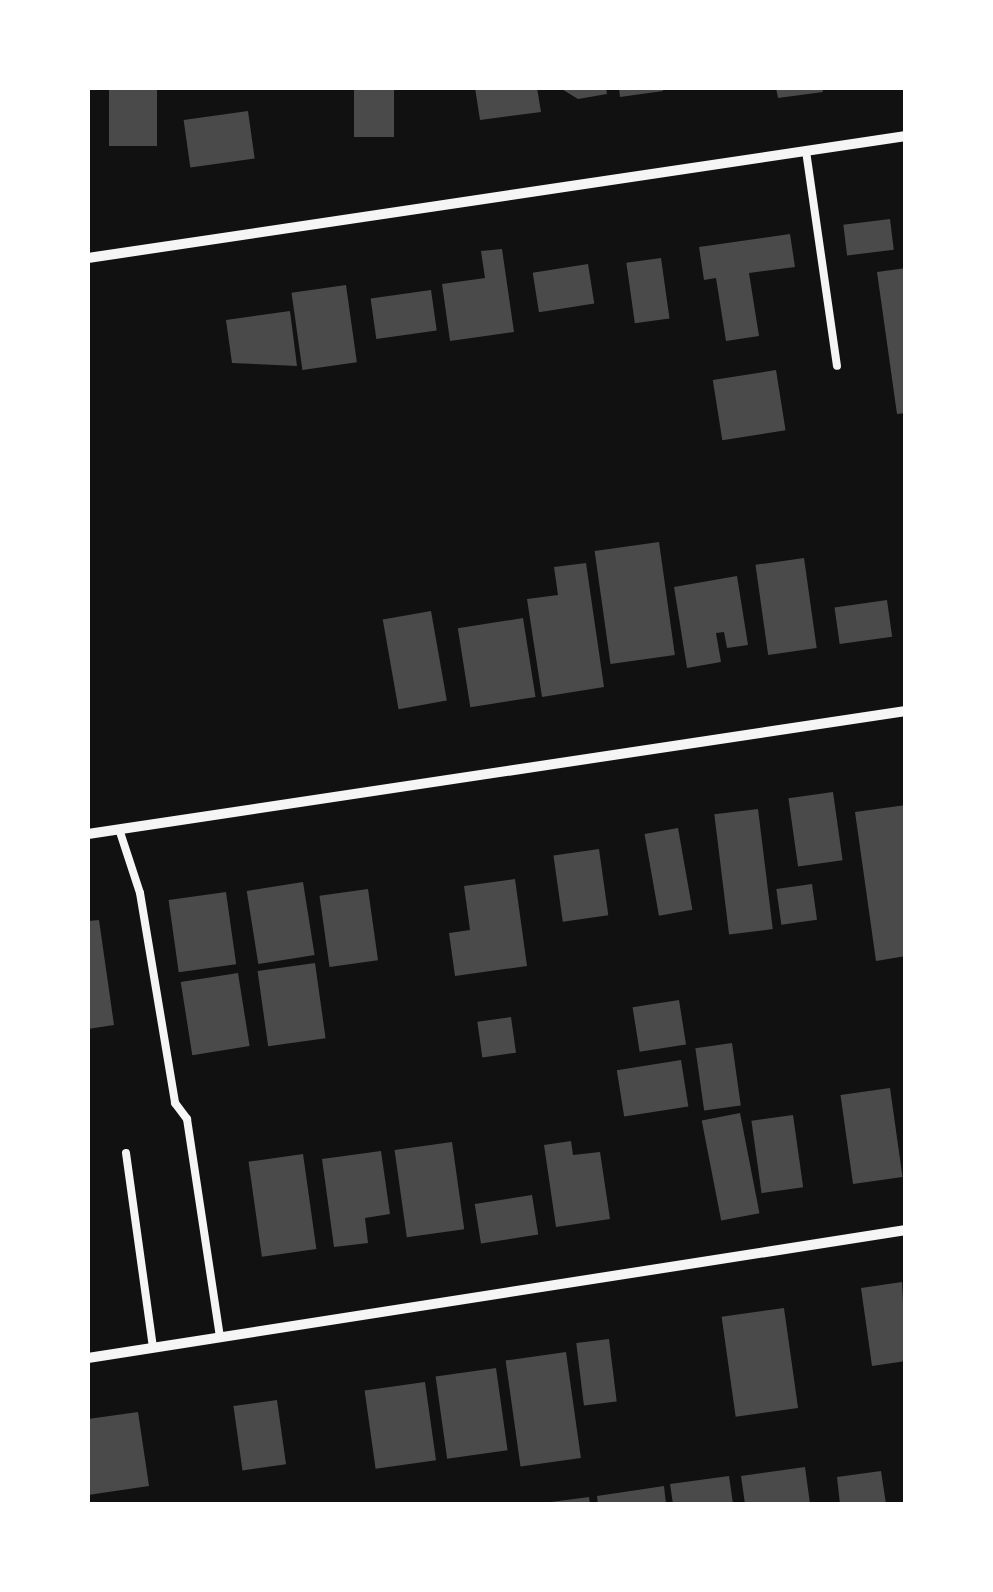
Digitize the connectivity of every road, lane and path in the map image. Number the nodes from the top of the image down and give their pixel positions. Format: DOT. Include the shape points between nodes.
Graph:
graph roads {
  1 [pos="906,136"];
  2 [pos="806,151"];
  3 [pos="88,258"];
  4 [pos="837,366"];
  5 [pos="906,711"];
  6 [pos="120,830"];
  7 [pos="88,834"];
  8 [pos="126,1153"];
  9 [pos="906,1230"];
  10 [pos="220,1338"];
  11 [pos="154,1348"];
  12 [pos="88,1358"];
  1 -- 2 [label="street"];
  2 -- 3 [label="street"];
  2 -- 4 [label="lane"];
  5 -- 6 [label="street"];
  6 -- 7 [label="street"];
  6 -- 10 [label="lane" via="175,1103 187,1119"];
  8 -- 11 [label="lane"];
  9 -- 10 [label="street"];
  10 -- 11 [label="street"];
  11 -- 12 [label="street"];
}
